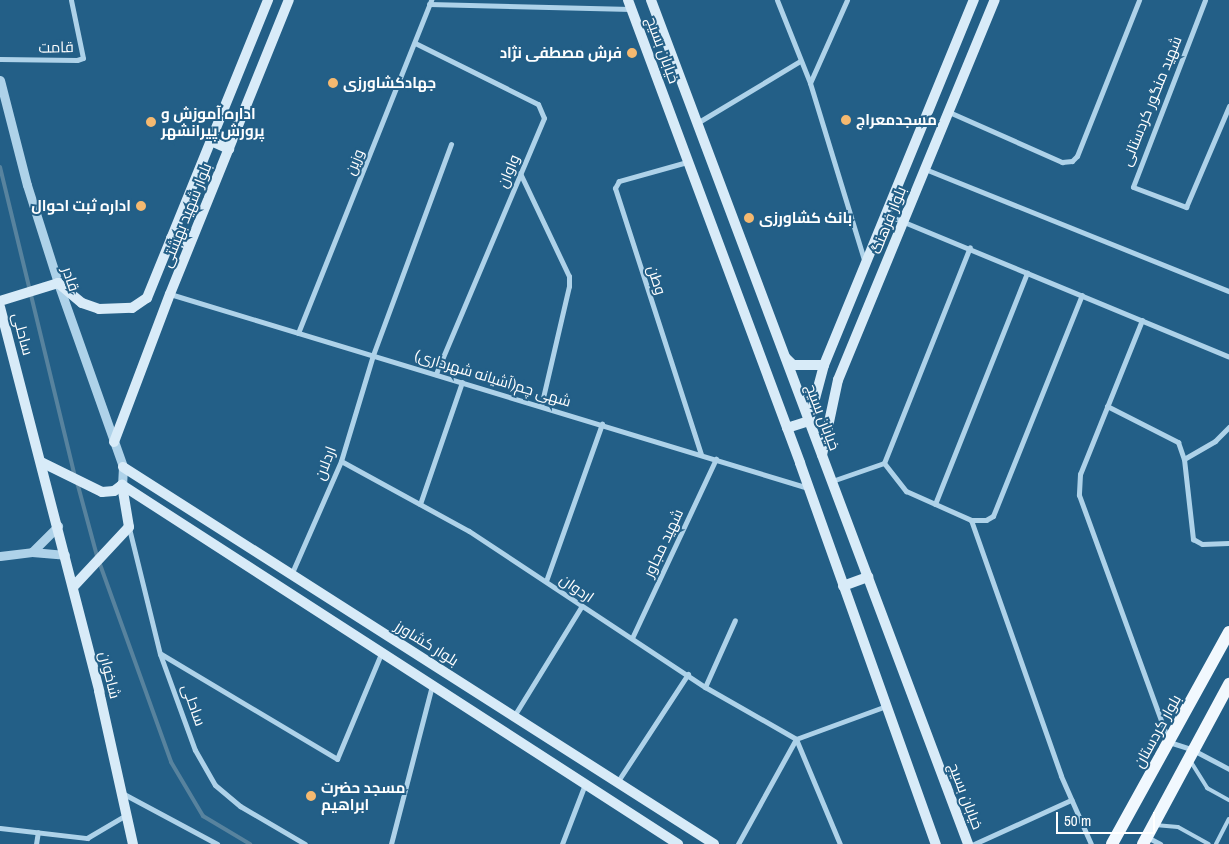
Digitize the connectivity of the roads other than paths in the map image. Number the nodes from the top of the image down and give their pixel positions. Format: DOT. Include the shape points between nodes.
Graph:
graph roads {
  1 [pos="71,0"];
  2 [pos="268,0"];
  3 [pos="289,0"];
  4 [pos="651,0"];
  5 [pos="777,0"];
  6 [pos="847,0"];
  7 [pos="974,0"];
  8 [pos="995,0"];
  9 [pos="1139,0"];
  10 [pos="1205,0"];
  11 [pos="430,2"];
  12 [pos="630,4"];
  13 [pos="416,43"];
  14 [pos="0,59"];
  15 [pos="800,61"];
  16 [pos="0,80"];
  17 [pos="810,83"];
  18 [pos="1229,106"];
  19 [pos="948,112"];
  20 [pos="697,123"];
  21 [pos="211,140"];
  22 [pos="451,144"];
  23 [pos="229,149"];
  24 [pos="687,162"];
  25 [pos="925,169"];
  26 [pos="520,173"];
  27 [pos="887,214"];
  28 [pos="903,220"];
  29 [pos="171,238"];
  30 [pos="190,245"];
  31 [pos="970,247"];
  32 [pos="866,265"];
  33 [pos="1027,272"];
  34 [pos="58,283"];
  35 [pos="1229,291"];
  36 [pos="170,294"];
  37 [pos="1082,295"];
  38 [pos="0,301"];
  39 [pos="0,307"];
  40 [pos="1142,320"];
  41 [pos="298,332"];
  42 [pos="373,355"];
  43 [pos="785,357"];
  44 [pos="1229,357"];
  45 [pos="822,369"];
  46 [pos="436,374"];
  47 [pos="838,380"];
  48 [pos="462,382"];
  49 [pos="541,406"];
  50 [pos="1106,406"];
  51 [pos="809,420"];
  52 [pos="602,424"];
  53 [pos="1229,427"];
  54 [pos="787,428"];
  55 [pos="114,442"];
  56 [pos="701,454"];
  57 [pos="822,456"];
  58 [pos="716,459"];
  59 [pos="1184,459"];
  60 [pos="41,462"];
  61 [pos="341,462"];
  62 [pos="884,463"];
  63 [pos="123,467"];
  64 [pos="832,481"];
  65 [pos="122,485"];
  66 [pos="809,489"];
  67 [pos="420,504"];
  68 [pos="935,504"];
  69 [pos="55,514"];
  70 [pos="971,520"];
  71 [pos="58,526"];
  72 [pos="129,527"];
  73 [pos="1229,543"];
  74 [pos="32,552"];
  75 [pos="65,555"];
  76 [pos="0,556"];
  77 [pos="291,575"];
  78 [pos="868,577"];
  79 [pos="546,581"];
  80 [pos="844,586"];
  81 [pos="73,587"];
  82 [pos="581,608"];
  83 [pos="735,620"];
  84 [pos="1229,632"];
  85 [pos="632,638"];
  86 [pos="160,654"];
  87 [pos="382,654"];
  88 [pos="688,674"];
  89 [pos="1229,684"];
  90 [pos="432,686"];
  91 [pos="705,687"];
  92 [pos="886,706"];
  93 [pos="514,716"];
  94 [pos="796,739"];
  95 [pos="1169,742"];
  96 [pos="1191,754"];
  97 [pos="1229,769"];
  98 [pos="618,782"];
  99 [pos="585,784"];
  100 [pos="122,793"];
  101 [pos="1070,800"];
  102 [pos="1229,800"];
  103 [pos="126,815"];
  104 [pos="1229,819"];
  105 [pos="1153,825"];
  106 [pos="0,828"];
  107 [pos="38,832"];
  108 [pos="1145,840"];
  109 [pos="36,844"];
  110 [pos="133,844"];
  111 [pos="217,844"];
  112 [pos="305,844"];
  113 [pos="391,844"];
  114 [pos="562,844"];
  115 [pos="678,844"];
  116 [pos="714,844"];
  117 [pos="738,844"];
  118 [pos="840,844"];
  119 [pos="936,844"];
  120 [pos="968,844"];
  121 [pos="974,844"];
  122 [pos="1090,844"];
  123 [pos="1112,844"];
  124 [pos="1160,844"];
  125 [pos="1209,844"];
  126 [pos="1216,844"];
  1 -- 14 [label="street, قامت" via="83,58"];
  2 -- 21 [label="main road, بلوار شهید بهشتی"];
  3 -- 23 [label="main road, بلوار شهید بهشتی"];
  4 -- 20 [label="main road, خیابان بسیج"];
  5 -- 15 [label="street"];
  6 -- 17 [label="street"];
  7 -- 27 [label="main road, بلوار فرهنگ"];
  8 -- 19 [label="main road, بلوار فرهنگ"];
  9 -- 19 [label="street" via="1072,161 1062,162"];
  10 -- 18 [label="street, شهید منگور کردستانی" via="1133,187 1186,207"];
  11 -- 12 [label="street"];
  11 -- 13 [label="street, وزین"];
  12 -- 24 [label="main road, خیابان بسیج"];
  13 -- 26 [label="street, واوان" via="538,104 543,110 544,118"];
  13 -- 41 [label="street, وزین"];
  15 -- 17 [label="street"];
  15 -- 20 [label="street"];
  16 -- 34 [label="street, قادر" via="27,185"];
  17 -- 32 [label="street"];
  19 -- 25 [label="main road, بلوار فرهنگ"];
  20 -- 43 [label="main road, خیابان بسیج"];
  21 -- 23 [label="main road"];
  21 -- 29 [label="main road, بلوار شهید بهشتی"];
  22 -- 42 [label="street, اردلان"];
  23 -- 30 [label="main road, بلوار شهید بهشتی"];
  24 -- 54 [label="main road, خیابان بسیج"];
  24 -- 56 [label="street, وطن" via="619,182 615,188"];
  25 -- 28 [label="main road, بلوار فرهنگ"];
  25 -- 35 [label="street"];
  26 -- 46 [label="street, واوان"];
  26 -- 49 [label="street" via="569,276"];
  27 -- 28 [label="street"];
  27 -- 32 [label="main road, بلوار فرهنگ"];
  28 -- 31 [label="street"];
  28 -- 47 [label="main road, بلوار فرهنگ"];
  29 -- 30 [label="main road"];
  29 -- 34 [label="main road, بلوار شهید بهشتی" via="147,298 132,308 99,309 82,303"];
  30 -- 36 [label="main road, بلوار شهید بهشتی"];
  31 -- 33 [label="street"];
  31 -- 62 [label="street"];
  32 -- 45 [label="main road, بلوار فرهنگ"];
  33 -- 37 [label="street"];
  33 -- 68 [label="street"];
  34 -- 38 [label="main road"];
  34 -- 55 [label="street, قادر"];
  36 -- 41 [label="street, شهی چم(آشیانه شهرداری)"];
  36 -- 55 [label="main road, بلوار شهید بهشتی"];
  37 -- 40 [label="street"];
  37 -- 70 [label="street" via="998,507 986,520"];
  39 -- 60 [label="main road, ساحلی"];
  40 -- 44 [label="street"];
  40 -- 50 [label="street"];
  41 -- 42 [label="street, شهی چم(آشیانه شهرداری)"];
  42 -- 46 [label="street, شهی چم(آشیانه شهرداری)"];
  42 -- 61 [label="street, اردلان"];
  43 -- 45 [label="main road" via="793,365"];
  43 -- 51 [label="main road, خیابان بسیج"];
  45 -- 47 [label="main road"];
  45 -- 51 [label="main road, بلوار فرهنگ"];
  46 -- 48 [label="street, شهی چم(آشیانه شهرداری)"];
  47 -- 57 [label="main road, بلوار فرهنگ"];
  48 -- 49 [label="street, شهی چم(آشیانه شهرداری)"];
  48 -- 67 [label="street"];
  49 -- 52 [label="street, شهی چم(آشیانه شهرداری)"];
  50 -- 59 [label="street" via="1171,437 1183,450"];
  50 -- 95 [label="street" via="1080,474 1079,494"];
  51 -- 54 [label="main road"];
  51 -- 57 [label="main road, خیابان بسیج"];
  52 -- 56 [label="street, شهی چم(آشیانه شهرداری)"];
  52 -- 79 [label="street"];
  53 -- 59 [label="street" via="1215,441"];
  54 -- 66 [label="main road, خیابان بسیج"];
  55 -- 63 [label="street, قادر"];
  56 -- 58 [label="street, شهی چم(آشیانه شهرداری)"];
  57 -- 64 [label="main road, خیابان بسیج"];
  58 -- 66 [label="street, شهی چم(آشیانه شهرداری)"];
  58 -- 85 [label="street, شهید مجاور"];
  59 -- 73 [label="street" via="1193,539 1202,544"];
  60 -- 65 [label="main road" via="102,492 114,491"];
  60 -- 69 [label="main road, ساحلی"];
  61 -- 67 [label="street, اردوان"];
  61 -- 77 [label="street, اردلان"];
  62 -- 64 [label="street"];
  62 -- 68 [label="street" via="906,491"];
  63 -- 65 [label="street, قادر"];
  63 -- 77 [label="main road, بلوار کشاورز"];
  64 -- 78 [label="main road, خیابان بسیج"];
  65 -- 72 [label="main road"];
  65 -- 87 [label="main road"];
  66 -- 80 [label="main road, خیابان بسیج"];
  67 -- 79 [label="street, اردوان" via="469,531"];
  68 -- 70 [label="street"];
  69 -- 71 [label="main road, شاخوان"];
  70 -- 101 [label="street"];
  71 -- 74 [label="street"];
  71 -- 75 [label="main road, شاخوان"];
  72 -- 81 [label="main road"];
  72 -- 86 [label="street, ساحلی"];
  74 -- 75 [label="street"];
  74 -- 76 [label="street"];
  75 -- 81 [label="main road, شاخوان"];
  77 -- 93 [label="main road, بلوار کشاورز"];
  78 -- 80 [label="main road"];
  78 -- 120 [label="main road, خیابان بسیج"];
  79 -- 82 [label="street, اردوان"];
  80 -- 92 [label="main road, خیابان بسیج"];
  81 -- 100 [label="main road, شاخوان"];
  82 -- 85 [label="street, اردوان"];
  82 -- 93 [label="street"];
  83 -- 91 [label="street"];
  84 -- 95 [label="main road, بلوار کردستان"];
  85 -- 88 [label="street, اردوان"];
  86 -- 87 [label="street" via="336,759"];
  86 -- 112 [label="street, ساحلی" via="195,750 215,785 240,806"];
  87 -- 90 [label="main road"];
  88 -- 91 [label="street, اردوان"];
  88 -- 98 [label="street"];
  89 -- 96 [label="main road"];
  90 -- 99 [label="main road"];
  90 -- 113 [label="street"];
  91 -- 94 [label="street, اردوان"];
  92 -- 94 [label="street"];
  92 -- 119 [label="main road, خیابان بسیج"];
  93 -- 98 [label="main road, بلوار کشاورز"];
  94 -- 117 [label="street"];
  94 -- 118 [label="street"];
  95 -- 96 [label="street"];
  95 -- 123 [label="main road, بلوار کردستان"];
  96 -- 97 [label="street"];
  96 -- 102 [label="lane" via="1207,788"];
  96 -- 105 [label="main road"];
  98 -- 116 [label="main road, بلوار کشاورز"];
  99 -- 114 [label="street"];
  99 -- 115 [label="main road"];
  100 -- 103 [label="main road, شاخوان"];
  100 -- 111 [label="street"];
  101 -- 121 [label="street"];
  101 -- 122 [label="street"];
  103 -- 107 [label="street" via="87,838"];
  103 -- 110 [label="main road, شاخوان"];
  104 -- 126 [label="lane"];
  105 -- 108 [label="main road"];
  105 -- 125 [label="lane" via="1178,827"];
  106 -- 107 [label="street"];
  107 -- 109 [label="street"];
  108 -- 124 [label="street"];
}
